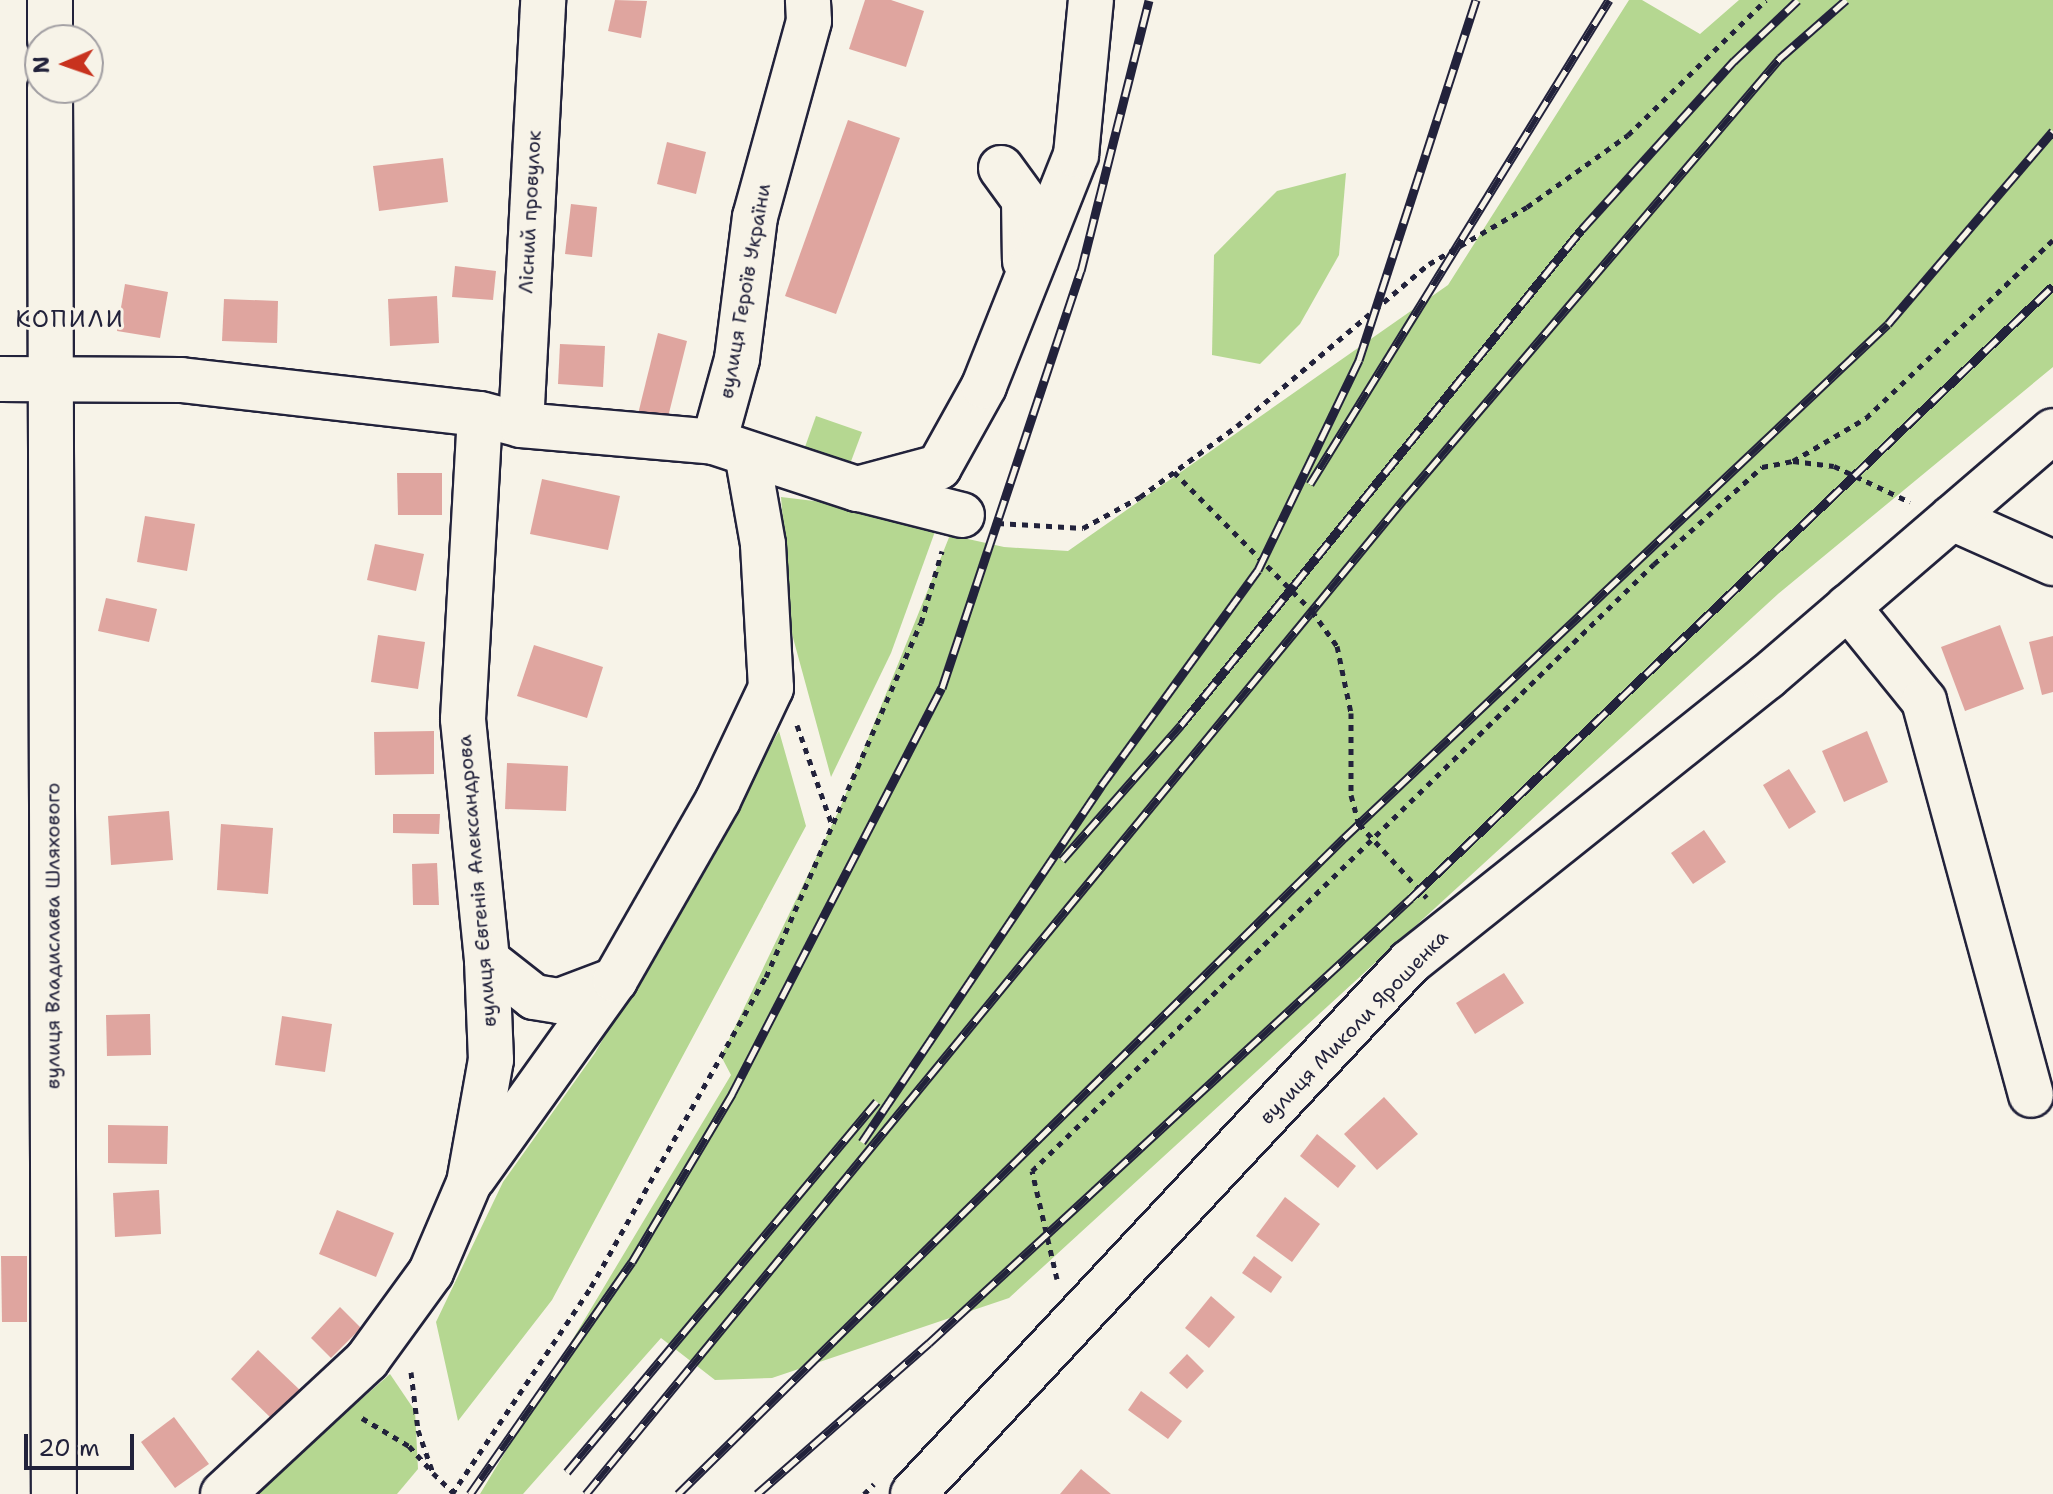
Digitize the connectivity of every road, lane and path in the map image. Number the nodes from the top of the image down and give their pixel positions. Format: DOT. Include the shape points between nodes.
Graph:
graph roads {
  1 [pos="50,0"];
  2 [pos="543,0"];
  3 [pos="808,0"];
  4 [pos="1091,0"];
  5 [pos="1766,0"];
  6 [pos="50,24"];
  7 [pos="50,104"];
  8 [pos="1001,168"];
  9 [pos="2053,240"];
  10 [pos="1025,283"];
  11 [pos="51,378"];
  12 [pos="0,379"];
  13 [pos="500,419"];
  14 [pos="2053,431"];
  15 [pos="731,447"];
  16 [pos="1793,461"];
  17 [pos="1174,472"];
  18 [pos="857,489"];
  19 [pos="962,515"];
  20 [pos="1952,518"];
  21 [pos="2053,563"];
  22 [pos="1848,607"];
  23 [pos="771,688"];
  24 [pos="832,825"];
  25 [pos="1370,836"];
  26 [pos="1431,902"];
  27 [pos="487,960"];
  28 [pos="615,980"];
  29 [pos="2031,1095"];
  30 [pos="469,1183"];
  31 [pos="1058,1290"];
  32 [pos="411,1369"];
  33 [pos="314,1408"];
  34 [pos="433,1473"];
  35 [pos="899,1483"];
  36 [pos="453,1493"];
  37 [pos="54,1494"];
  38 [pos="223,1494"];
  39 [pos="864,1494"];
  1 -- 6 [label="street"];
  2 -- 13 [label="street, Лісний провулок"];
  3 -- 15 [label="street, вулиця Героїв України" via="809,21 755,217"];
  4 -- 10 [label="street" via="1076,155"];
  5 -- 17 [label="path" via="1628,135 1527,207 1429,264 1237,426"];
  7 -- 11 [label="street"];
  8 -- 10 [label="street" via="1024,200"];
  9 -- 16 [label="path" via="1866,418"];
  10 -- 18 [label="street" via="984,386 939,467"];
  11 -- 12 [label="street"];
  11 -- 13 [label="street" via="181,380"];
  11 -- 37 [label="street, вулиця Владислава Шляхового"];
  13 -- 15 [label="street"];
  13 -- 27 [label="street, вулиця Євгенія Александрова" via="463,719"];
  14 -- 20 [label="street, вулиця Миколи Ярошенка"];
  15 -- 18 [label="street"];
  15 -- 23 [label="street" via="763,544"];
  16 -- 20 [label="path" via="1834,466"];
  16 -- 25 [label="path" via="1762,467"];
  17 -- 19 [label="path" via="1083,528 1021,528"];
  17 -- 25 [label="path" via="1312,611 1337,646 1351,713 1351,795 1359,824"];
  18 -- 19 [label="street"];
  19 -- 24 [label="path" via="943,548 921,623"];
  20 -- 21 [label="street"];
  20 -- 22 [label="street, вулиця Миколи Ярошенка"];
  22 -- 29 [label="street" via="1924,701"];
  22 -- 35 [label="street, вулиця Миколи Ярошенка" via="1410,962"];
  23 -- 24 [label="path" via="798,726"];
  23 -- 28 [label="street" via="718,800"];
  24 -- 36 [label="path" via="766,977 697,1103 591,1287"];
  25 -- 26 [label="path"];
  25 -- 31 [label="path" via="1032,1171 1055,1256"];
  27 -- 28 [label="street" via="534,997 559,1001"];
  27 -- 30 [label="street, вулиця Євгенія Александрова" via="491,1060"];
  28 -- 30 [label="street"];
  30 -- 33 [label="street, вулиця Євгенія Александрова" via="431,1272 367,1360"];
  32 -- 34 [label="path" via="418,1430"];
  33 -- 34 [label="path" via="353,1412 409,1446"];
  33 -- 38 [label="street, вулиця Євгенія Александрова"];
  34 -- 36 [label="path"];
  35 -- 39 [label="path"];
}
